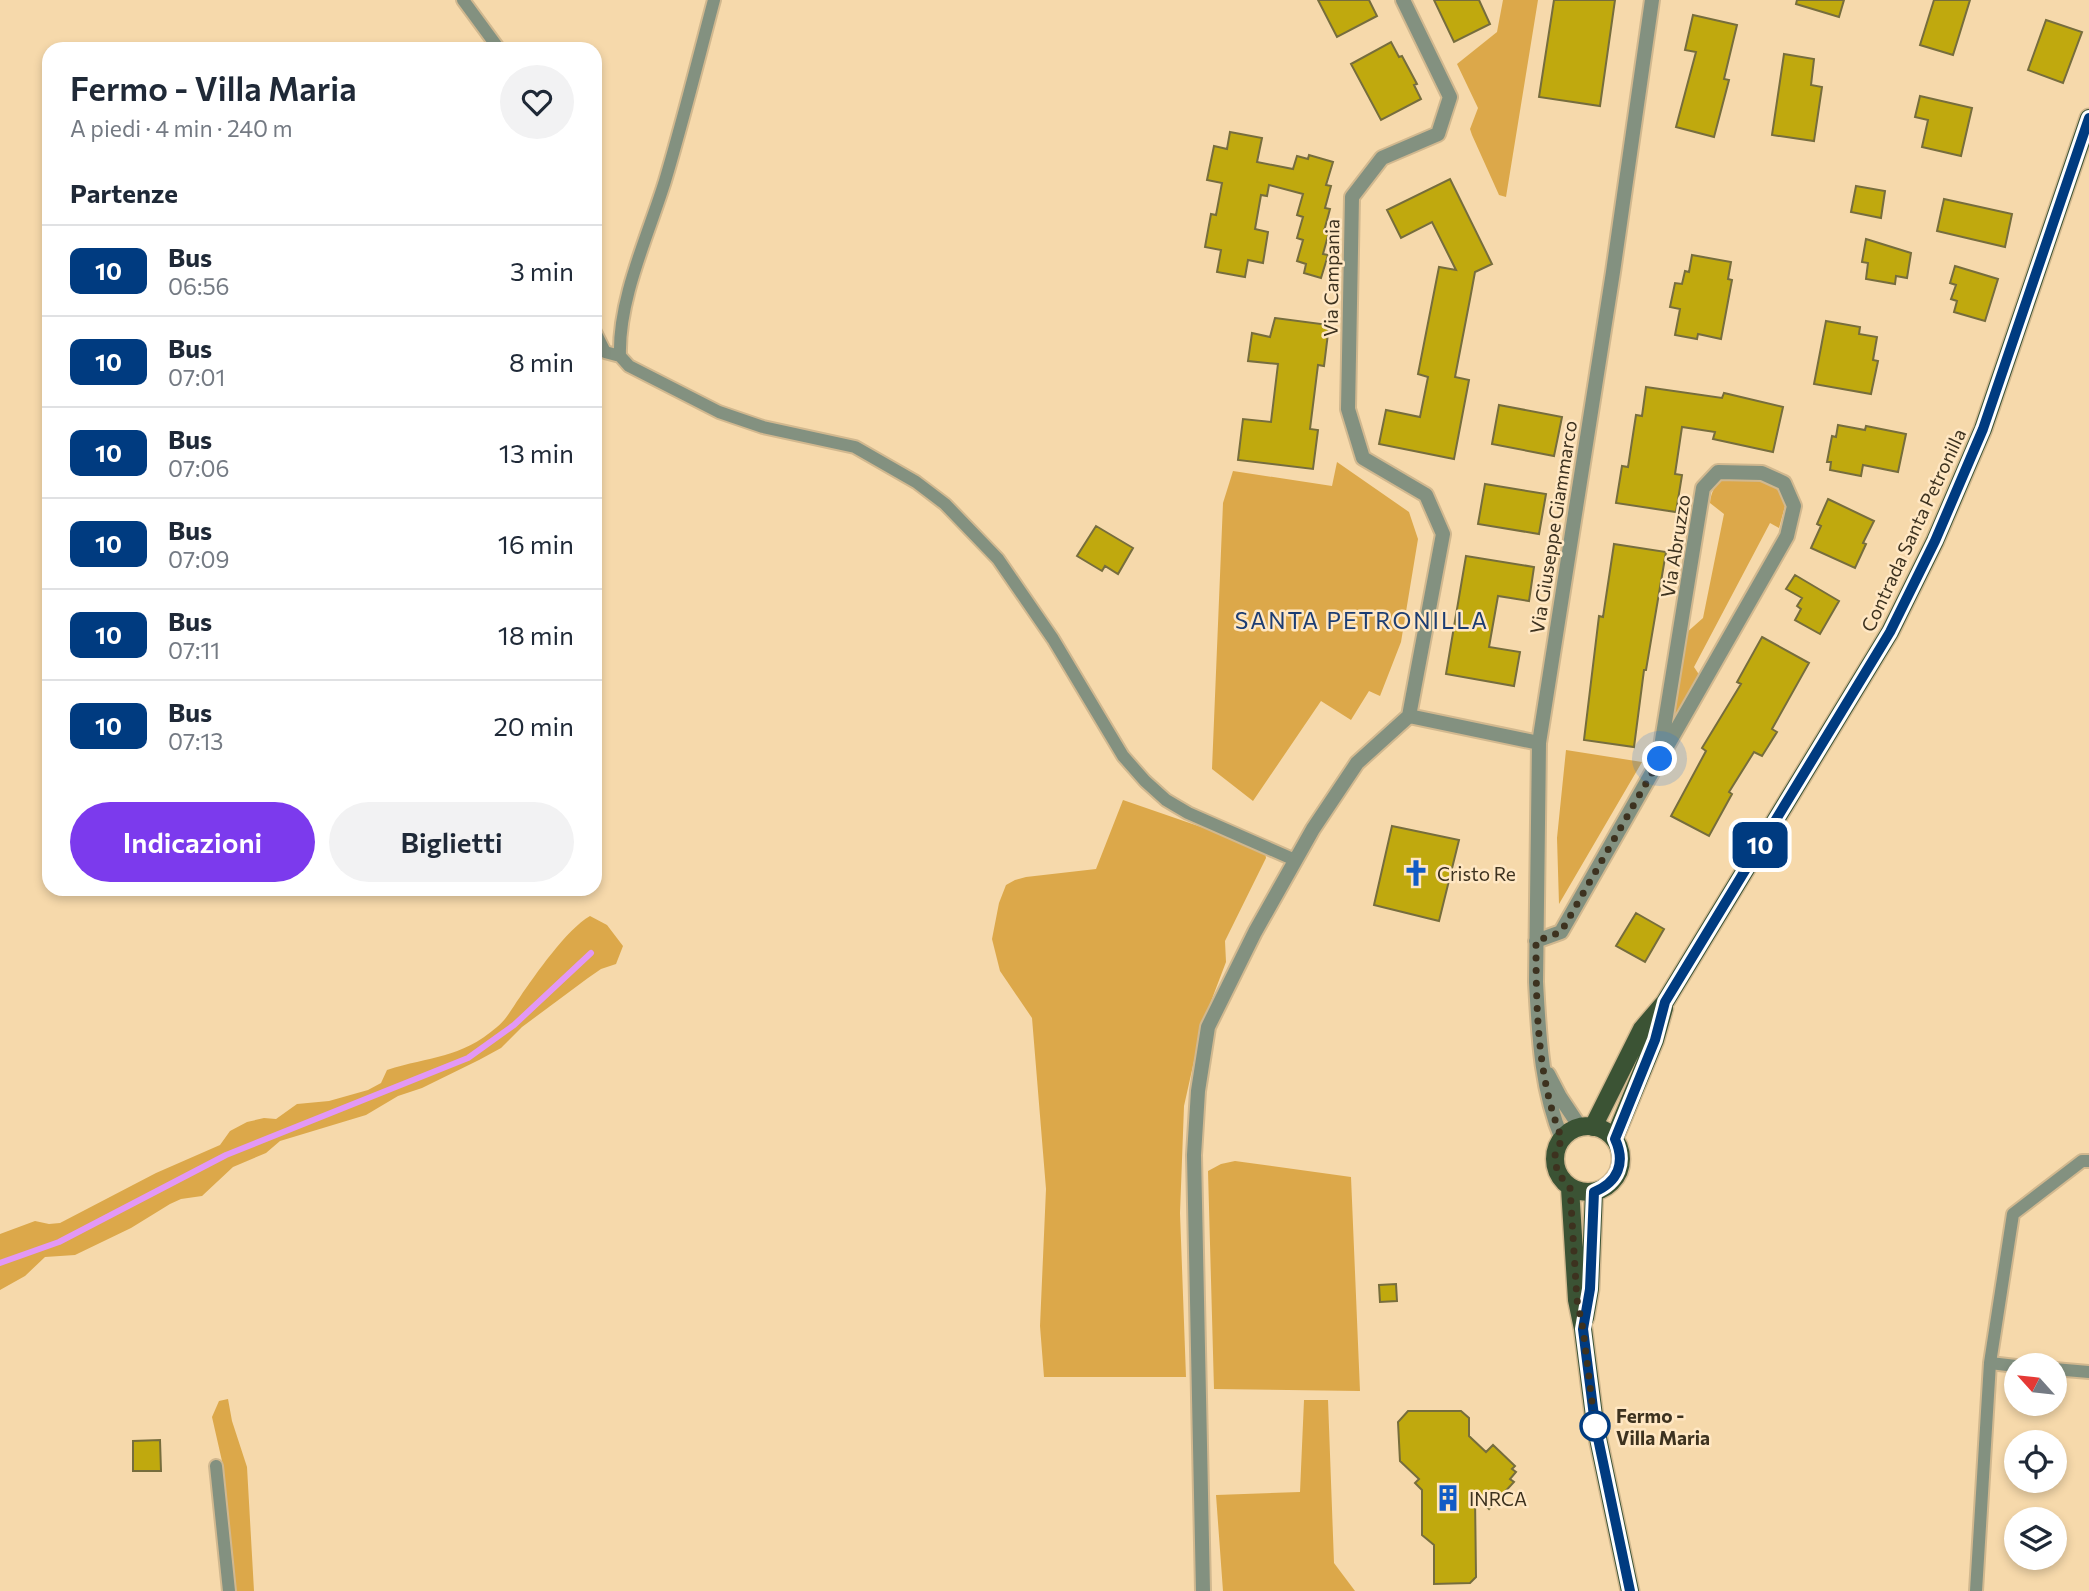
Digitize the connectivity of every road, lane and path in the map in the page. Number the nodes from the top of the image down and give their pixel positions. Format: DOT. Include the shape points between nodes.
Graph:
graph roads {
  1 [pos="463,0"];
  2 [pos="714,0"];
  3 [pos="1403,0"];
  4 [pos="1652,0"];
  5 [pos="494,42"];
  6 [pos="2089,118"];
  7 [pos="602,346"];
  8 [pos="620,356"];
  9 [pos="1409,716"];
  10 [pos="1539,743"];
  11 [pos="1660,759"];
  12 [pos="1295,860"];
  13 [pos="1536,941"];
  14 [pos="1665,1002"];
  15 [pos="1543,1063"];
  16 [pos="1587,1127"];
  17 [pos="1562,1139"];
  18 [pos="1615,1139"];
  19 [pos="2089,1161"];
  20 [pos="1570,1188"];
  21 [pos="1594,1192"];
  22 [pos="1583,1329"];
  23 [pos="1990,1363"];
  24 [pos="2004,1365"];
  25 [pos="2067,1370"];
  26 [pos="2089,1372"];
  27 [pos="216,1466"];
  28 [pos="229,1591"];
  29 [pos="1203,1591"];
  30 [pos="1630,1591"];
  31 [pos="1976,1591"];
  1 -- 5 [label="lane"];
  2 -- 8 [label="lane" via="627,302"];
  3 -- 9 [label="street, Via Campania" via="1450,97 1438,134 1382,158 1352,197 1348,409 1363,458 1426,495 1443,534"];
  4 -- 10 [label="street, Via Giuseppe Giammarco"];
  6 -- 14 [label="main road, Contrada Santa Petronilla" via="1983,429 1935,541 1890,632"];
  7 -- 8 [label="lane" via="605,352"];
  8 -- 12 [label="lane" via="629,366 719,412 763,427 855,447 916,482 945,504 999,559 1123,756 1145,781 1188,813"];
  9 -- 10 [label="street"];
  9 -- 12 [label="street" via="1357,762"];
  10 -- 13 [label="street, Via Giuseppe Giammarco"];
  11 -- 11 [label="street, Via Abruzzo" via="1787,536 1794,506 1784,483 1762,473 1718,471 1703,488"];
  11 -- 13 [label="street, Via Abruzzo" via="1561,932"];
  12 -- 29 [label="street" via="1208,1027 1198,1091 1194,1155"];
  13 -- 15 [label="street, Via Giuseppe Giammarco"];
  14 -- 16 [label="main road, Contrada Santa Petronilla" via="1642,1029"];
  14 -- 18 [label="main road, Contrada Santa Petronilla" via="1655,1040"];
  15 -- 16 [label="street" via="1560,1097"];
  15 -- 17 [label="street, Via Giuseppe Giammarco" via="1544,1082"];
  16 -- 17 [label="main road, Contrada Santa Petronilla" via="1570,1131"];
  16 -- 18 [label="main road"];
  17 -- 20 [label="main road" via="1555,1154 1557,1172"];
  18 -- 21 [label="main road, Contrada Santa Petronilla" via="1621,1164 1616,1178"];
  19 -- 23 [label="lane" via="2082,1161 2013,1214"];
  20 -- 21 [label="main road"];
  20 -- 22 [label="main road"];
  21 -- 22 [label="main road" via="1590,1289"];
  22 -- 30 [label="main road" via="1595,1424"];
  23 -- 24 [label="lane"];
  23 -- 31 [label="lane"];
  25 -- 26 [label="lane"];
  27 -- 28 [label="lane"];
}
